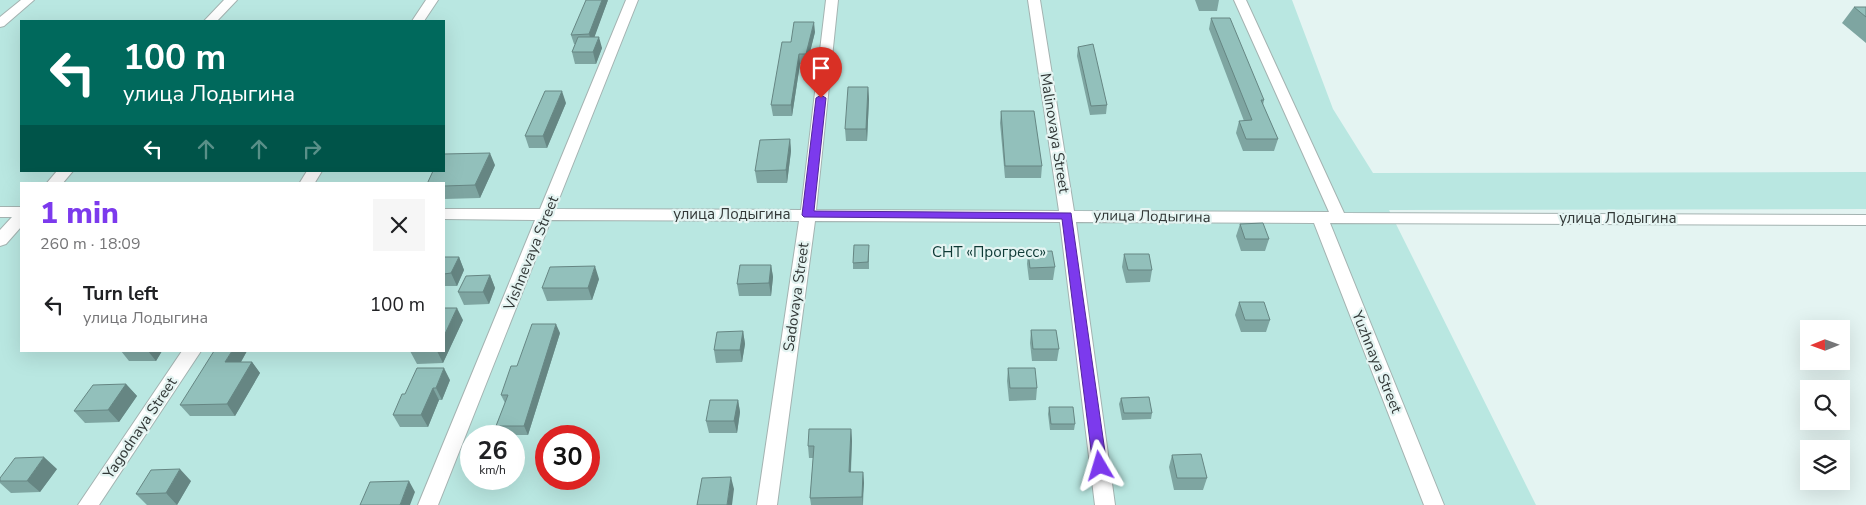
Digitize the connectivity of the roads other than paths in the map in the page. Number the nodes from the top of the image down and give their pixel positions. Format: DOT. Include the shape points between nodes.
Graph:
graph roads {
  1 [pos="28,0"];
  2 [pos="231,0"];
  3 [pos="432,0"];
  4 [pos="632,0"];
  5 [pos="832,0"];
  6 [pos="1034,0"];
  7 [pos="1240,0"];
  8 [pos="211,20"];
  9 [pos="419,20"];
  10 [pos="0,23"];
  11 [pos="65,172"];
  12 [pos="56,182"];
  13 [pos="0,212"];
  14 [pos="20,212"];
  15 [pos="547,213"];
  16 [pos="445,214"];
  17 [pos="808,215"];
  18 [pos="1067,215"];
  19 [pos="20,218"];
  20 [pos="1320,218"];
  21 [pos="1339,218"];
  22 [pos="1866,220"];
  23 [pos="0,240"];
  24 [pos="191,352"];
  25 [pos="88,505"];
  26 [pos="428,505"];
  27 [pos="767,505"];
  28 [pos="1105,505"];
  29 [pos="1434,505"];
  1 -- 10 [label="street"];
  2 -- 8 [label="street"];
  3 -- 9 [label="street"];
  4 -- 15 [label="street, Vishnevaya Street"];
  5 -- 17 [label="street, Sadovaya Street"];
  6 -- 18 [label="street, Malinovaya Street"];
  7 -- 21 [label="street"];
  11 -- 12 [label="street"];
  13 -- 14 [label="street"];
  15 -- 16 [label="street, улица Лодыгина"];
  15 -- 17 [label="street, улица Лодыгина"];
  15 -- 26 [label="street, Vishnevaya Street"];
  17 -- 18 [label="street, улица Лодыгина"];
  17 -- 27 [label="street, Sadovaya Street"];
  18 -- 20 [label="street, улица Лодыгина"];
  18 -- 28 [label="street, Malinovaya Street"];
  19 -- 23 [label="street"];
  20 -- 21 [label="street, улица Лодыгина"];
  20 -- 29 [label="street, Yuzhnaya Street"];
  21 -- 22 [label="street, улица Лодыгина"];
  24 -- 25 [label="street, Yagodnaya Street"];
}
